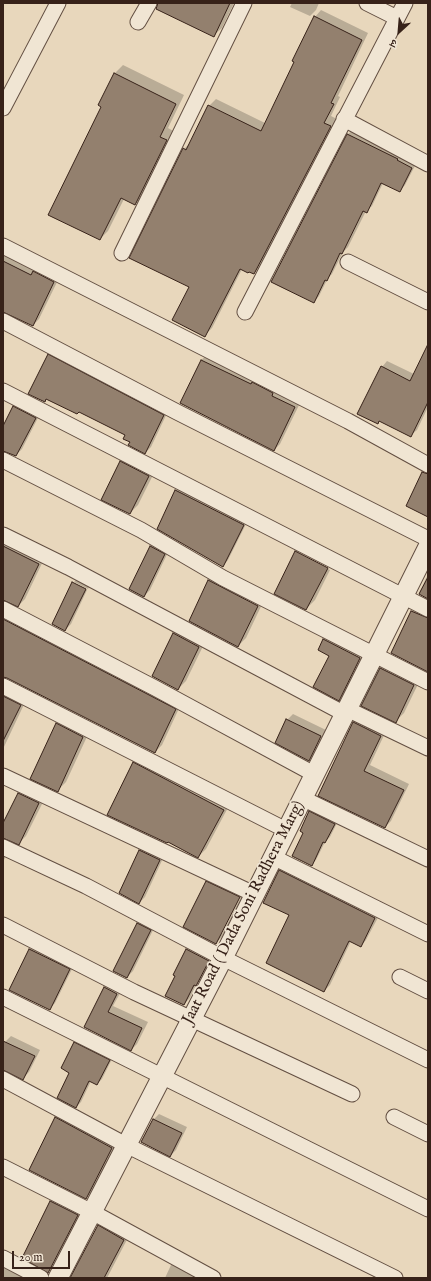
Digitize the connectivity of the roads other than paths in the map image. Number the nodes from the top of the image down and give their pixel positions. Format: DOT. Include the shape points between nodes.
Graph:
graph roads {
  1 [pos="58,3"];
  2 [pos="149,3"];
  3 [pos="244,3"];
  4 [pos="367,3"];
  5 [pos="405,3"];
  6 [pos="397,18"];
  7 [pos="138,22"];
  8 [pos="8,85"];
  9 [pos="3,108"];
  10 [pos="344,119"];
  11 [pos="428,164"];
  12 [pos="3,246"];
  13 [pos="122,253"];
  14 [pos="348,262"];
  15 [pos="428,302"];
  16 [pos="245,312"];
  17 [pos="3,321"];
  18 [pos="3,391"];
  19 [pos="3,460"];
  20 [pos="428,465"];
  21 [pos="3,535"];
  22 [pos="428,539"];
  23 [pos="428,547"];
  24 [pos="404,598"];
  25 [pos="3,609"];
  26 [pos="428,609"];
  27 [pos="374,654"];
  28 [pos="428,682"];
  29 [pos="3,686"];
  30 [pos="346,711"];
  31 [pos="428,748"];
  32 [pos="314,774"];
  33 [pos="3,776"];
  34 [pos="302,798"];
  35 [pos="286,830"];
  36 [pos="3,847"];
  37 [pos="273,857"];
  38 [pos="428,859"];
  39 [pos="254,894"];
  40 [pos="3,925"];
  41 [pos="428,934"];
  42 [pos="222,958"];
  43 [pos="400,977"];
  44 [pos="428,991"];
  45 [pos="3,997"];
  46 [pos="192,1018"];
  47 [pos="428,1060"];
  48 [pos="161,1076"];
  49 [pos="3,1079"];
  50 [pos="352,1094"];
  51 [pos="394,1117"];
  52 [pos="428,1134"];
  53 [pos="126,1144"];
  54 [pos="3,1167"];
  55 [pos="428,1209"];
  56 [pos="92,1212"];
  57 [pos="3,1258"];
  58 [pos="41,1278"];
  59 [pos="58,1278"];
  60 [pos="213,1278"];
  61 [pos="395,1278"];
  1 -- 8 [label="street"];
  2 -- 7 [label="street"];
  3 -- 13 [label="street"];
  4 -- 6 [label="street"];
  5 -- 6 [label="street"];
  6 -- 10 [label="street"];
  8 -- 9 [label="street"];
  10 -- 11 [label="street"];
  10 -- 16 [label="street"];
  12 -- 20 [label="street" via="348,421"];
  14 -- 15 [label="street"];
  17 -- 22 [label="street"];
  18 -- 24 [label="street"];
  19 -- 27 [label="street" via="141,530 223,578"];
  21 -- 30 [label="street"];
  23 -- 24 [label="street, Jaat Road ( Dada Soni Radhera Marg)"];
  24 -- 26 [label="street"];
  24 -- 27 [label="street, Jaat Road ( Dada Soni Radhera Marg)"];
  25 -- 32 [label="street"];
  27 -- 28 [label="street"];
  27 -- 30 [label="street, Jaat Road ( Dada Soni Radhera Marg)"];
  29 -- 35 [label="street"];
  30 -- 31 [label="street"];
  30 -- 32 [label="street, Jaat Road ( Dada Soni Radhera Marg)"];
  32 -- 34 [label="street, Jaat Road ( Dada Soni Radhera Marg)"];
  33 -- 39 [label="street"];
  34 -- 35 [label="street, Jaat Road ( Dada Soni Radhera Marg)"];
  34 -- 38 [label="street"];
  35 -- 37 [label="street, Jaat Road ( Dada Soni Radhera Marg)"];
  36 -- 42 [label="street" via="86,886"];
  37 -- 39 [label="street, Jaat Road ( Dada Soni Radhera Marg)"];
  37 -- 41 [label="street"];
  39 -- 42 [label="street, Jaat Road ( Dada Soni Radhera Marg)"];
  40 -- 46 [label="street" via="134,992"];
  42 -- 46 [label="street, Jaat Road ( Dada Soni Radhera Marg)"];
  42 -- 47 [label="street"];
  43 -- 44 [label="street"];
  45 -- 48 [label="street"];
  46 -- 48 [label="street, Jaat Road ( Dada Soni Radhera Marg)"];
  46 -- 50 [label="street"];
  48 -- 53 [label="street, Jaat Road ( Dada Soni Radhera Marg)"];
  48 -- 55 [label="street"];
  49 -- 53 [label="street"];
  51 -- 52 [label="street"];
  53 -- 56 [label="street, Jaat Road ( Dada Soni Radhera Marg)"];
  53 -- 61 [label="street"];
  54 -- 56 [label="street"];
  56 -- 59 [label="street, Jaat Road ( Dada Soni Radhera Marg)"];
  56 -- 60 [label="street"];
  57 -- 58 [label="street"];
}
